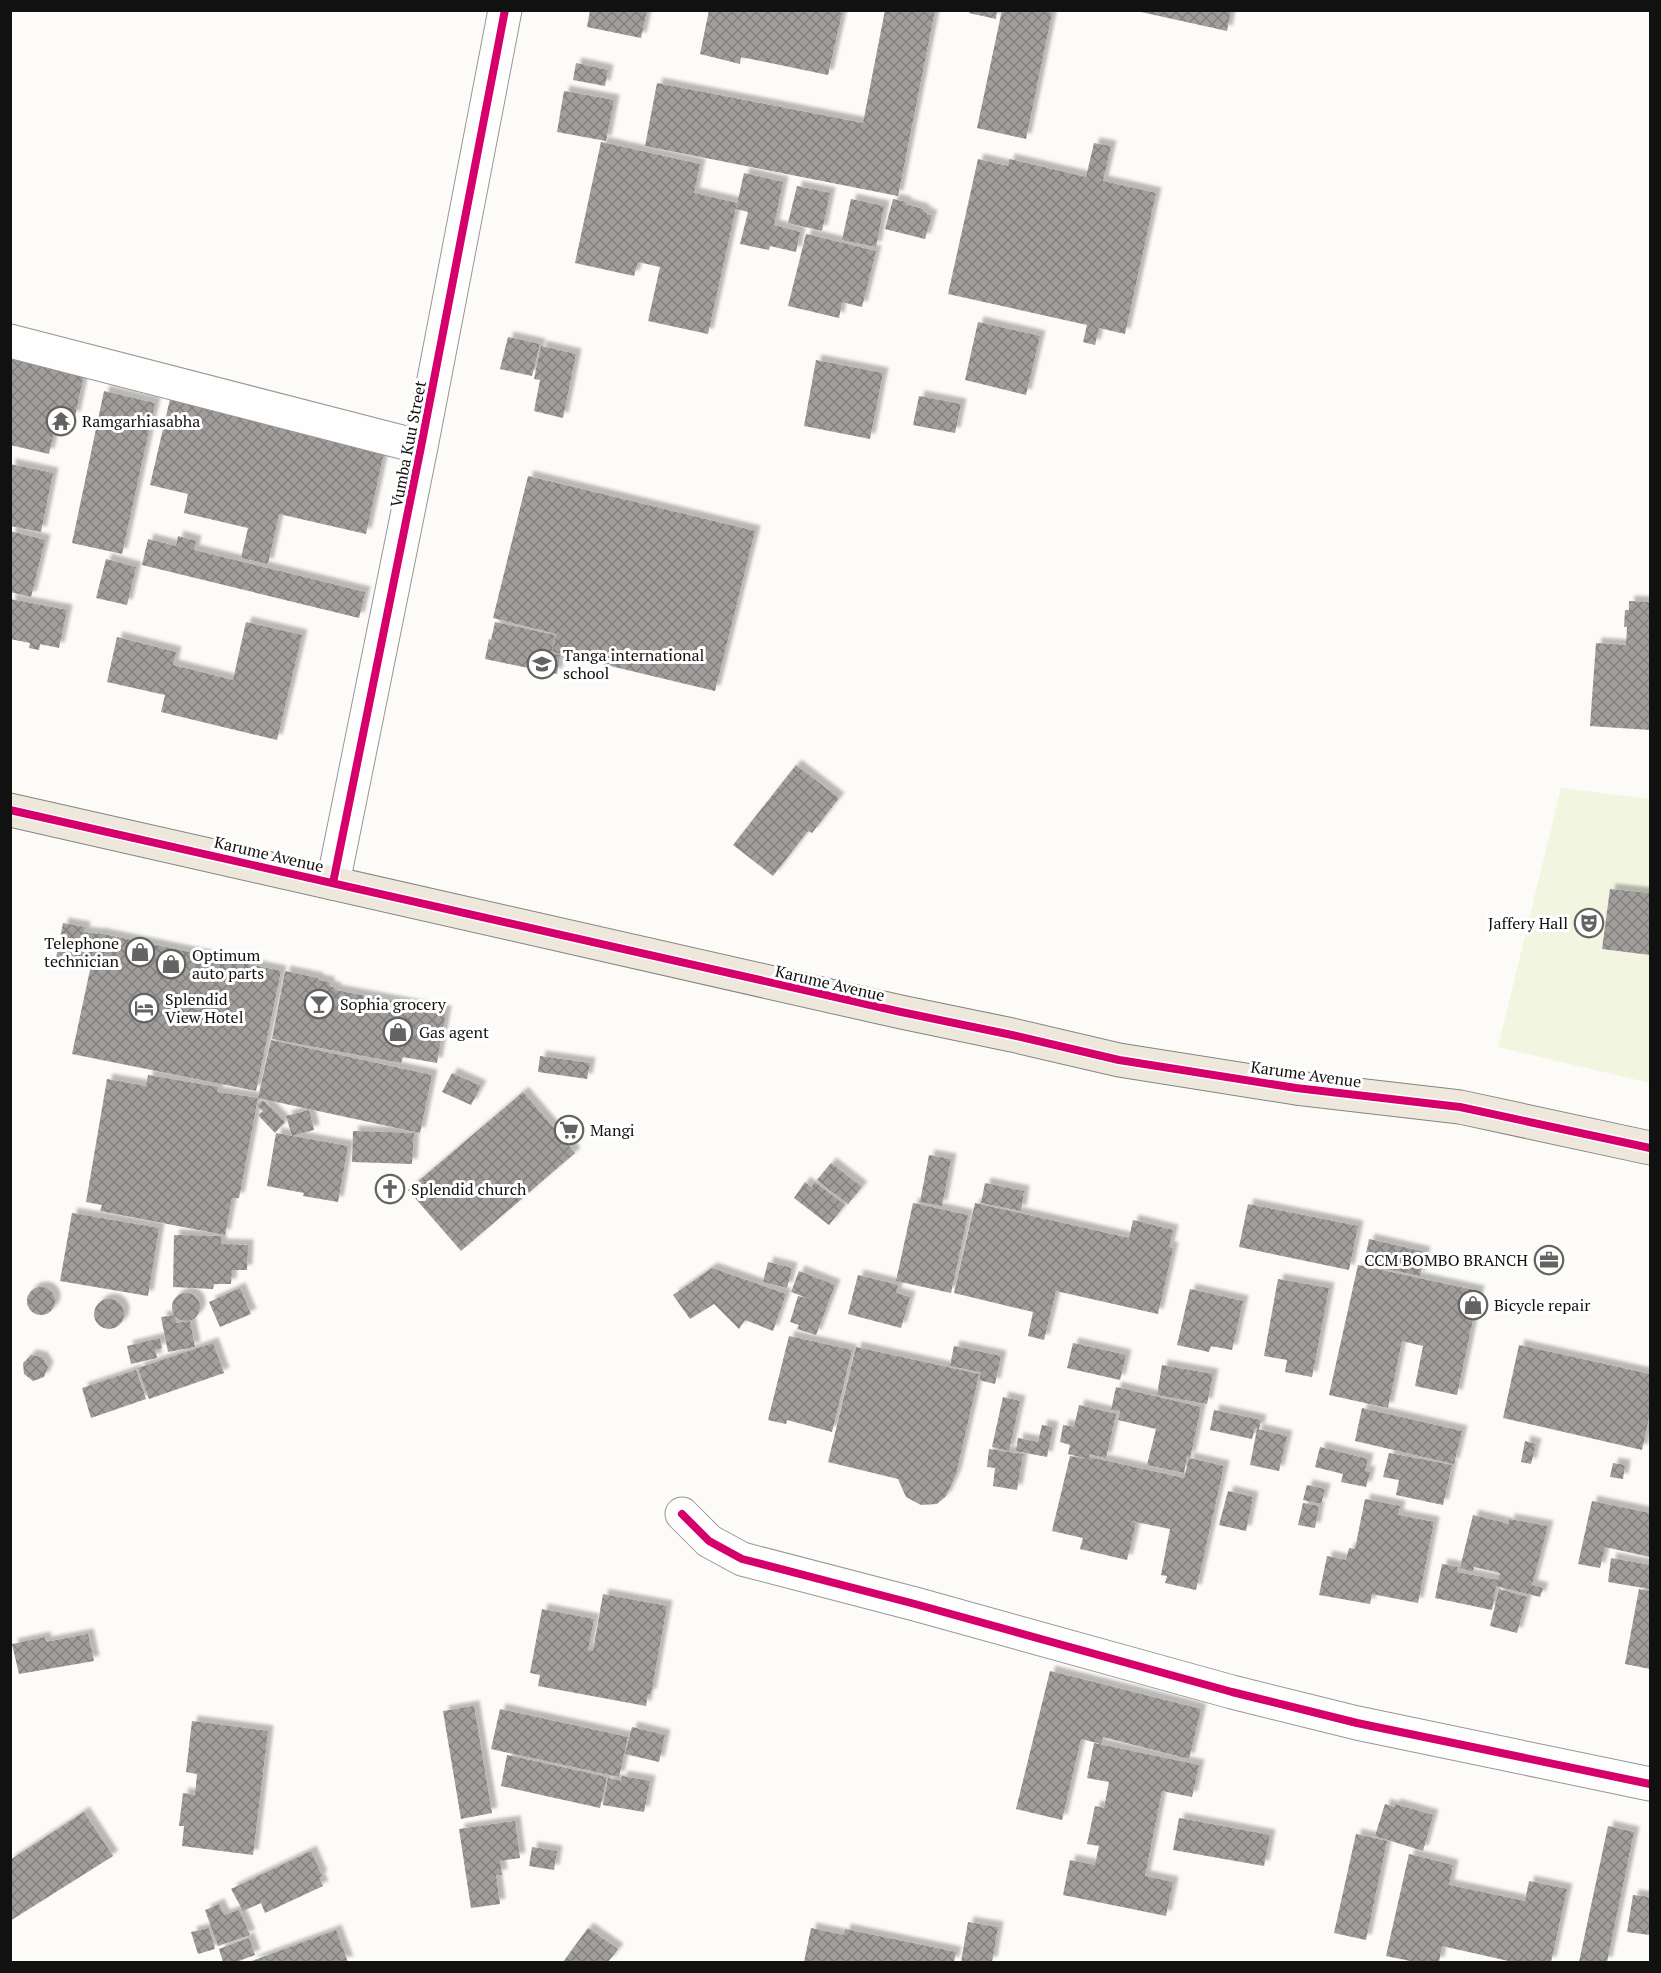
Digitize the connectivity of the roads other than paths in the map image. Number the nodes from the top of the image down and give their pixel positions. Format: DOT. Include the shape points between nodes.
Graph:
graph roads {
  1 [pos="505,10"];
  2 [pos="10,341"];
  3 [pos="422,447"];
  4 [pos="10,810"];
  5 [pos="333,883"];
  6 [pos="1650,1148"];
  7 [pos="682,1514"];
  8 [pos="1650,1784"];
  1 -- 3 [label="street, Vumba Kuu Street"];
  2 -- 3 [label="street"];
  3 -- 5 [label="street, Vumba Kuu Street"];
  4 -- 5 [label="main road, Karume Avenue"];
  5 -- 6 [label="main road, Karume Avenue" via="1119,1060 1296,1088 1460,1107"];
  7 -- 8 [label="street" via="708,1541 742,1559 1357,1723"];
}
